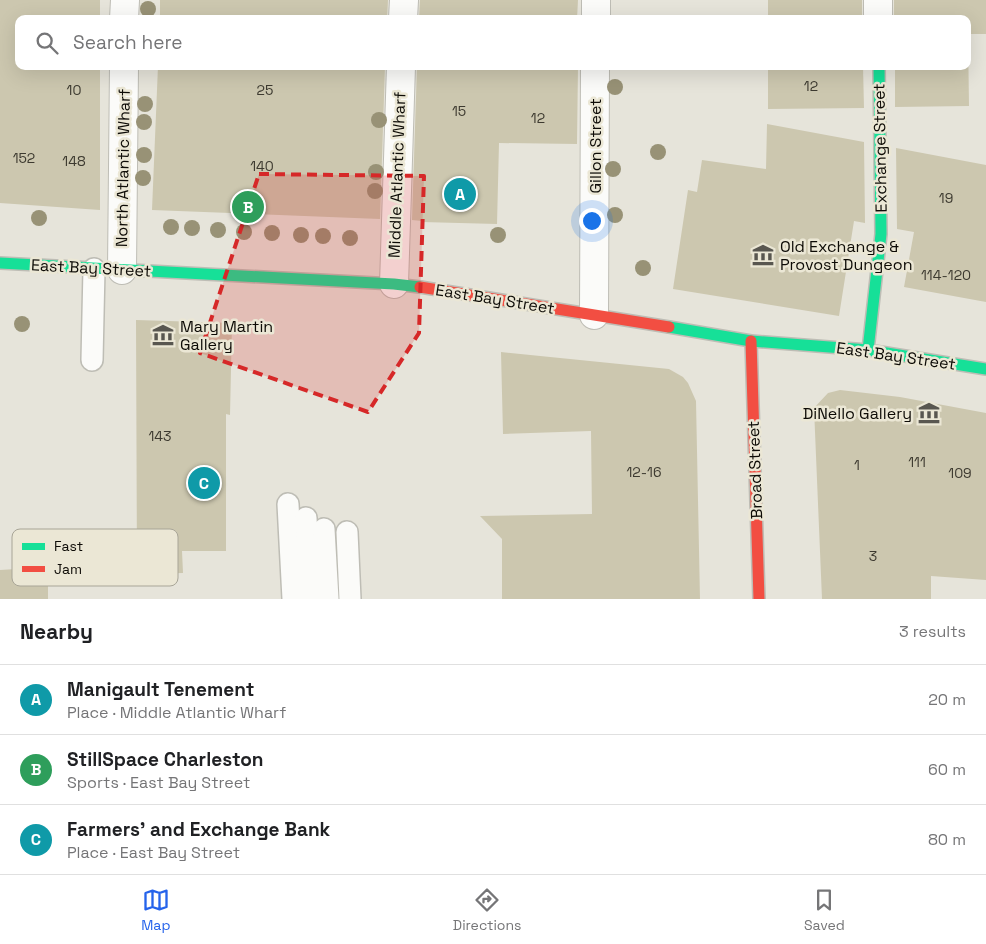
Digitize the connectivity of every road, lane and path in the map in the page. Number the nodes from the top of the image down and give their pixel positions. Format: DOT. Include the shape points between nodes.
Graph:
graph roads {
  1 [pos="125,0"];
  2 [pos="404,0"];
  3 [pos="596,0"];
  4 [pos="878,0"];
  5 [pos="124,15"];
  6 [pos="403,15"];
  7 [pos="596,15"];
  8 [pos="878,15"];
  9 [pos="124,70"];
  10 [pos="401,70"];
  11 [pos="595,70"];
  12 [pos="879,70"];
  13 [pos="0,264"];
  14 [pos="94,268"];
  15 [pos="122,270"];
  16 [pos="394,284"];
  17 [pos="594,315"];
  18 [pos="751,340"];
  19 [pos="868,350"];
  20 [pos="92,360"];
  21 [pos="986,369"];
  22 [pos="288,504"];
  23 [pos="306,518"];
  24 [pos="324,529"];
  25 [pos="347,532"];
  26 [pos="293,599"];
  27 [pos="310,599"];
  28 [pos="328,599"];
  29 [pos="350,599"];
  30 [pos="758,599"];
  1 -- 5 [label="street"];
  2 -- 6 [label="street"];
  3 -- 7 [label="street"];
  4 -- 8 [label="street"];
  9 -- 15 [label="street, North Atlantic Wharf"];
  10 -- 16 [label="street, Middle Atlantic Wharf"];
  11 -- 17 [label="street, Gillon Street"];
  12 -- 19 [label="street, Exchange Street" via="881,234"];
  13 -- 14 [label="street, East Bay Street"];
  14 -- 15 [label="street, East Bay Street"];
  14 -- 20 [label="lane"];
  15 -- 16 [label="street, East Bay Street"];
  16 -- 17 [label="street, East Bay Street"];
  17 -- 18 [label="street, East Bay Street"];
  18 -- 19 [label="street, East Bay Street"];
  18 -- 30 [label="street, Broad Street"];
  19 -- 21 [label="street, East Bay Street"];
  22 -- 26 [label="lane"];
  23 -- 27 [label="lane"];
  24 -- 28 [label="lane"];
  25 -- 29 [label="lane"];
}
